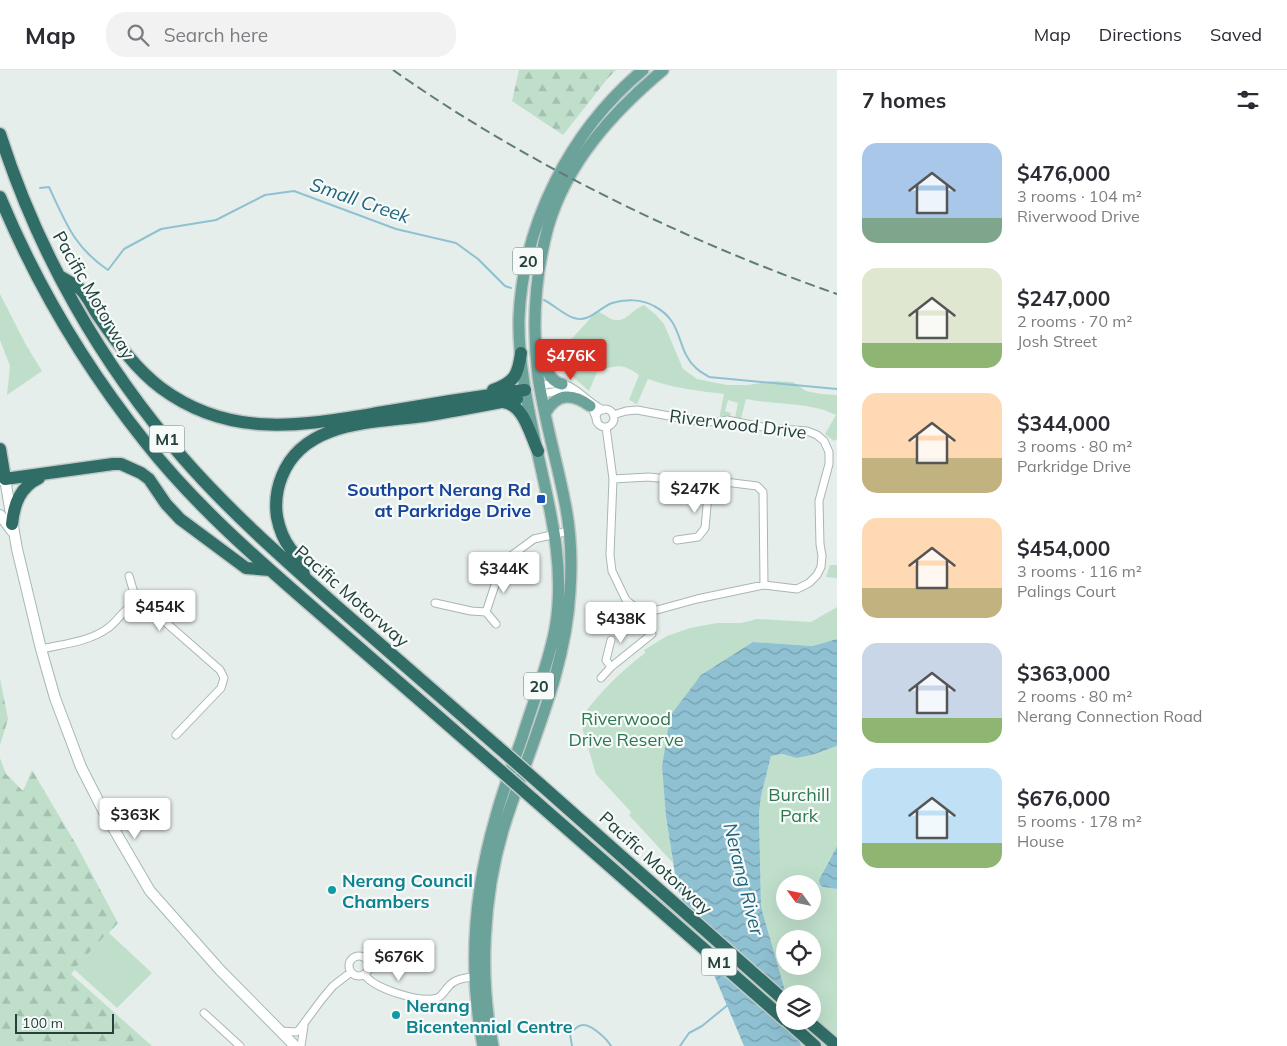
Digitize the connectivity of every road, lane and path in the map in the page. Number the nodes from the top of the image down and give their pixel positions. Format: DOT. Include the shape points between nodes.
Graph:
graph roads {
  1 [pos="643,70"];
  2 [pos="663,70"];
  3 [pos="0,134"];
  4 [pos="0,197"];
  5 [pos="59,276"];
  6 [pos="535,320"];
  7 [pos="521,352"];
  8 [pos="562,384"];
  9 [pos="541,390"];
  10 [pos="526,393"];
  11 [pos="477,396"];
  12 [pos="503,402"];
  13 [pos="590,406"];
  14 [pos="603,410"];
  15 [pos="546,412"];
  16 [pos="613,415"];
  17 [pos="597,420"];
  18 [pos="606,427"];
  19 [pos="538,451"];
  20 [pos="1,459"];
  21 [pos="51,473"];
  22 [pos="38,478"];
  23 [pos="613,480"];
  24 [pos="3,482"];
  25 [pos="709,484"];
  26 [pos="0,515"];
  27 [pos="12,524"];
  28 [pos="569,531"];
  29 [pos="555,534"];
  30 [pos="15,539"];
  31 [pos="677,540"];
  32 [pos="270,570"];
  33 [pos="129,576"];
  34 [pos="305,578"];
  35 [pos="764,585"];
  36 [pos="137,603"];
  37 [pos="434,603"];
  38 [pos="643,610"];
  39 [pos="486,612"];
  40 [pos="496,624"];
  41 [pos="611,640"];
  42 [pos="41,649"];
  43 [pos="611,667"];
  44 [pos="601,678"];
  45 [pos="176,734"];
  46 [pos="351,972"];
  47 [pos="364,974"];
  48 [pos="486,975"];
  49 [pos="474,977"];
  50 [pos="776,993"];
  51 [pos="776,1011"];
  52 [pos="204,1014"];
  53 [pos="304,1026"];
  54 [pos="797,1030"];
  55 [pos="818,1030"];
  56 [pos="281,1031"];
  57 [pos="240,1046"];
  58 [pos="295,1046"];
  59 [pos="302,1046"];
  60 [pos="483,1046"];
  61 [pos="493,1046"];
  62 [pos="815,1046"];
  63 [pos="836,1046"];
  1 -- 7 [label="main road, 20" via="614,97 578,142 546,201 524,278 519,318"];
  2 -- 6 [label="main road, 20" via="601,130 567,182 546,237 537,280"];
  3 -- 5 [label="highway, Pacific Motorway / M1" via="30,215"];
  4 -- 32 [label="highway, Pacific Motorway / M1" via="58,316 113,401 188,492"];
  5 -- 11 [label="highway" via="80,289 117,342 147,376 180,400 221,418 264,425 304,424"];
  5 -- 34 [label="highway, Pacific Motorway / M1" via="112,365 158,429 234,512"];
  6 -- 8 [label="main road" via="546,366 554,380"];
  6 -- 9 [label="main road, 20"];
  7 -- 10 [label="main road, 20"];
  7 -- 11 [label="highway" via="518,371 512,380"];
  8 -- 9 [label="street" via="552,384"];
  8 -- 14 [label="street" via="578,390"];
  9 -- 10 [label="main road"];
  9 -- 13 [label="street" via="567,392"];
  9 -- 15 [label="main road, 20"];
  10 -- 11 [label="highway"];
  10 -- 12 [label="highway"];
  10 -- 19 [label="main road, 20"];
  12 -- 19 [label="highway" via="519,411"];
  12 -- 34 [label="highway" via="345,427 323,434 304,446 284,470 276,507 280,527 299,560"];
  13 -- 15 [label="main road" via="580,400 563,397 554,401"];
  13 -- 17 [label="street"];
  14 -- 16 [label="street" via="609,410"];
  14 -- 17 [label="street" via="597,415"];
  15 -- 28 [label="main road, 20"];
  16 -- 18 [label="street" via="613,422"];
  16 -- 35 [label="street, Riverwood Drive" via="634,410 696,421 727,420 807,431 824,441 829,452 829,464 819,501 821,568 809,583 797,588"];
  17 -- 18 [label="street"];
  18 -- 23 [label="street"];
  19 -- 29 [label="main road, 20"];
  20 -- 24 [label="highway"];
  21 -- 22 [label="highway"];
  21 -- 24 [label="highway"];
  21 -- 32 [label="highway" via="113,464 132,468 149,479 166,504 190,526 246,568"];
  22 -- 24 [label="highway"];
  22 -- 27 [label="highway" via="19,496"];
  23 -- 25 [label="street" via="649,477"];
  23 -- 38 [label="street" via="612,571 626,600"];
  24 -- 27 [label="main road"];
  25 -- 31 [label="street" via="705,528 698,537"];
  25 -- 35 [label="street" via="717,481 757,486 763,492"];
  26 -- 30 [label="main road"];
  27 -- 30 [label="main road"];
  28 -- 29 [label="street"];
  28 -- 48 [label="main road, 20" via="570,592 561,653 503,832 488,906"];
  29 -- 39 [label="street" via="534,539 508,558 500,570"];
  29 -- 49 [label="main road, 20" via="560,570 556,628 496,813 476,917"];
  30 -- 42 [label="main road"];
  32 -- 51 [label="highway, Pacific Motorway / M1, bridge"];
  33 -- 36 [label="street"];
  34 -- 50 [label="highway, Pacific Motorway / M1, bridge"];
  35 -- 38 [label="street, Riverwood Drive" via="657,610"];
  36 -- 42 [label="street" via="97,636"];
  36 -- 45 [label="street" via="147,606 220,670 224,678 221,688"];
  37 -- 39 [label="street"];
  38 -- 43 [label="street" via="652,634"];
  39 -- 40 [label="street"];
  41 -- 43 [label="street" via="606,660"];
  42 -- 56 [label="main road" via="81,767 150,890 220,970"];
  43 -- 44 [label="street"];
  46 -- 47 [label="street"];
  46 -- 47 [label="street" via="352,958 363,956 369,965"];
  46 -- 53 [label="street" via="333,986"];
  47 -- 49 [label="street" via="376,986 427,999 442,995 458,980"];
  48 -- 49 [label="street"];
  48 -- 61 [label="main road, 20"];
  49 -- 60 [label="main road, 20"];
  52 -- 57 [label="street"];
  53 -- 56 [label="street" via="297,1032"];
  53 -- 59 [label="street"];
  54 -- 62 [label="highway, Pacific Motorway / M1"];
  55 -- 63 [label="highway"];
  56 -- 58 [label="main road"];
}
